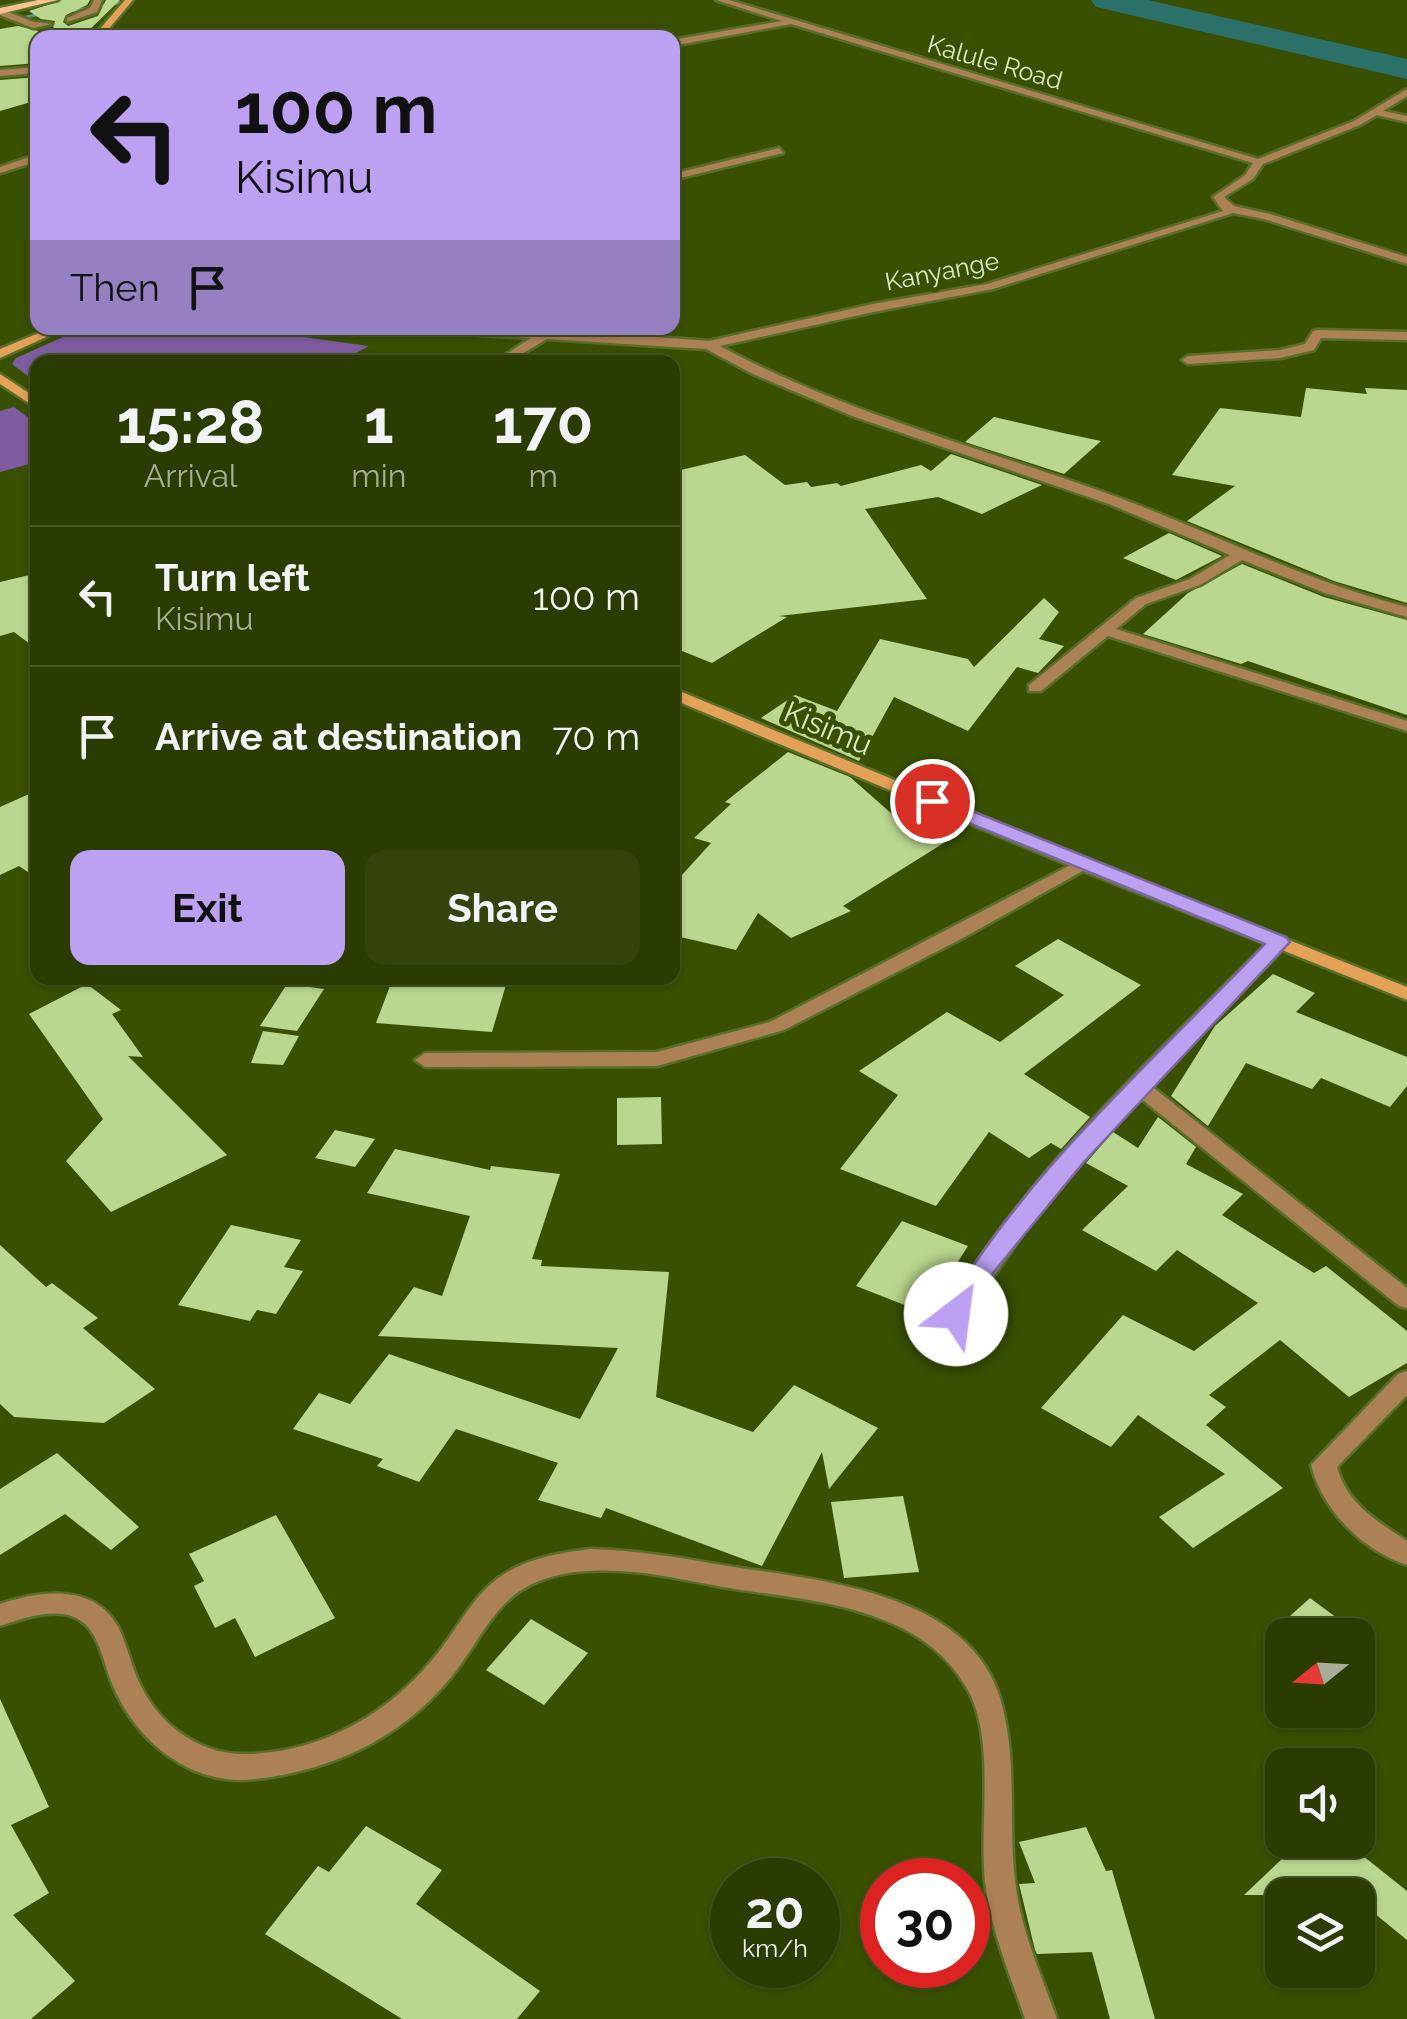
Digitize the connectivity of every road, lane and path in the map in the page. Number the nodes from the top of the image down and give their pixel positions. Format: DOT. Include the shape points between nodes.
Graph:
graph roads {
  1 [pos="53,0"];
  2 [pos="98,0"];
  3 [pos="128,0"];
  4 [pos="720,0"];
  5 [pos="39,2"];
  6 [pos="0,11"];
  7 [pos="70,20"];
  8 [pos="790,23"];
  9 [pos="48,24"];
  10 [pos="103,30"];
  11 [pos="680,42"];
  12 [pos="30,71"];
  13 [pos="0,73"];
  14 [pos="1407,92"];
  15 [pos="1376,112"];
  16 [pos="1407,119"];
  17 [pos="779,151"];
  18 [pos="30,160"];
  19 [pos="1259,162"];
  20 [pos="0,170"];
  21 [pos="680,174"];
  22 [pos="1230,209"];
  23 [pos="1407,260"];
  24 [pos="44,335"];
  25 [pos="546,335"];
  26 [pos="576,335"];
  27 [pos="1407,336"];
  28 [pos="708,345"];
  29 [pos="0,354"];
  30 [pos="512,355"];
  31 [pos="1188,360"];
  32 [pos="0,378"];
  33 [pos="30,400"];
  34 [pos="1238,556"];
  35 [pos="1407,612"];
  36 [pos="1107,632"];
  37 [pos="1035,688"];
  38 [pos="680,699"];
  39 [pos="1407,726"];
  40 [pos="1082,864"];
  41 [pos="1279,942"];
  42 [pos="1407,994"];
  43 [pos="426,1060"];
  44 [pos="1139,1087"];
  45 [pos="1407,1300"];
  46 [pos="956,1314"];
  47 [pos="1407,1380"];
  48 [pos="1407,1554"];
  49 [pos="0,1615"];
  50 [pos="1041,2019"];
  1 -- 5 [label="main road"];
  2 -- 7 [label="street" via="94,10"];
  3 -- 10 [label="street"];
  4 -- 8 [label="street, Kalule Road"];
  5 -- 6 [label="main road"];
  6 -- 9 [label="street"];
  8 -- 11 [label="street"];
  8 -- 19 [label="street, Kalule Road"];
  12 -- 13 [label="street"];
  14 -- 15 [label="street"];
  15 -- 16 [label="street"];
  15 -- 19 [label="street"];
  17 -- 21 [label="street"];
  18 -- 20 [label="street"];
  19 -- 22 [label="street" via="1218,197"];
  22 -- 23 [label="street"];
  22 -- 28 [label="street, Kanyange" via="989,287"];
  24 -- 29 [label="street"];
  25 -- 30 [label="street"];
  26 -- 28 [label="street, Kanyange"];
  27 -- 31 [label="street" via="1330,332 1316,334 1310,347 1280,354"];
  28 -- 34 [label="street" via="776,382 913,436 1114,501"];
  32 -- 33 [label="street"];
  34 -- 35 [label="street" via="1322,590"];
  34 -- 36 [label="street" via="1195,582 1141,601"];
  36 -- 37 [label="street"];
  36 -- 39 [label="street"];
  38 -- 40 [label="street, Kisimu"];
  40 -- 41 [label="street, Kisimu"];
  40 -- 43 [label="street" via="777,1026 656,1059"];
  41 -- 42 [label="street, Kisimu"];
  41 -- 44 [label="street"];
  44 -- 45 [label="street"];
  44 -- 46 [label="street" via="983,1267"];
  47 -- 48 [label="street" via="1324,1465 1344,1512"];
  49 -- 50 [label="street" via="50,1602 85,1610 104,1627 127,1688 156,1729 185,1756 229,1769 283,1764 346,1746 398,1714 492,1600 542,1569 623,1560 841,1595 896,1612 946,1638 981,1679 995,1738 1003,1902"];
}
